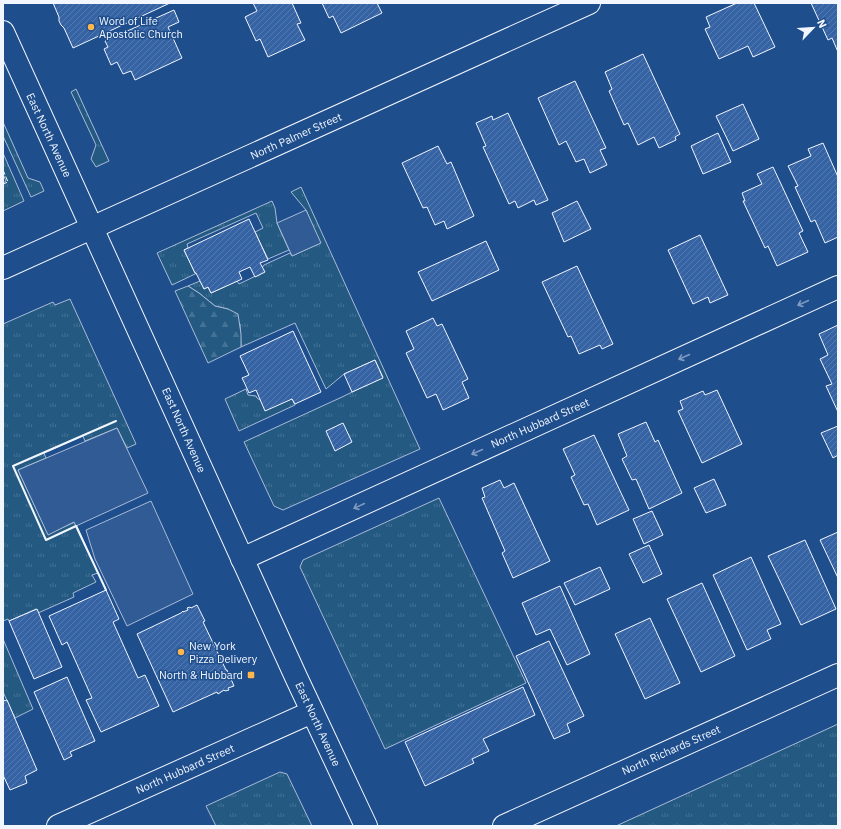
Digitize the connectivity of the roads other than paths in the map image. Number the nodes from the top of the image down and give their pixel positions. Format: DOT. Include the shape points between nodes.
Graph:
graph roads {
  1 [pos="589,3"];
  2 [pos="3,32"];
  3 [pos="92,228"];
  4 [pos="3,268"];
  5 [pos="838,287"];
  6 [pos="242,559"];
  7 [pos="838,675"];
  8 [pos="312,712"];
  9 [pos="58,826"];
  10 [pos="366,826"];
  11 [pos="504,826"];
  1 -- 3 [label="street, North Palmer Street"];
  2 -- 3 [label="street, East North Avenue"];
  3 -- 4 [label="street, North Palmer Street"];
  3 -- 6 [label="street, East North Avenue"];
  5 -- 6 [label="street, North Hubbard Street, one-way"];
  6 -- 8 [label="street, East North Avenue"];
  7 -- 11 [label="street, North Richards Street"];
  8 -- 9 [label="street, North Hubbard Street"];
  8 -- 10 [label="street, East North Avenue"];
}
